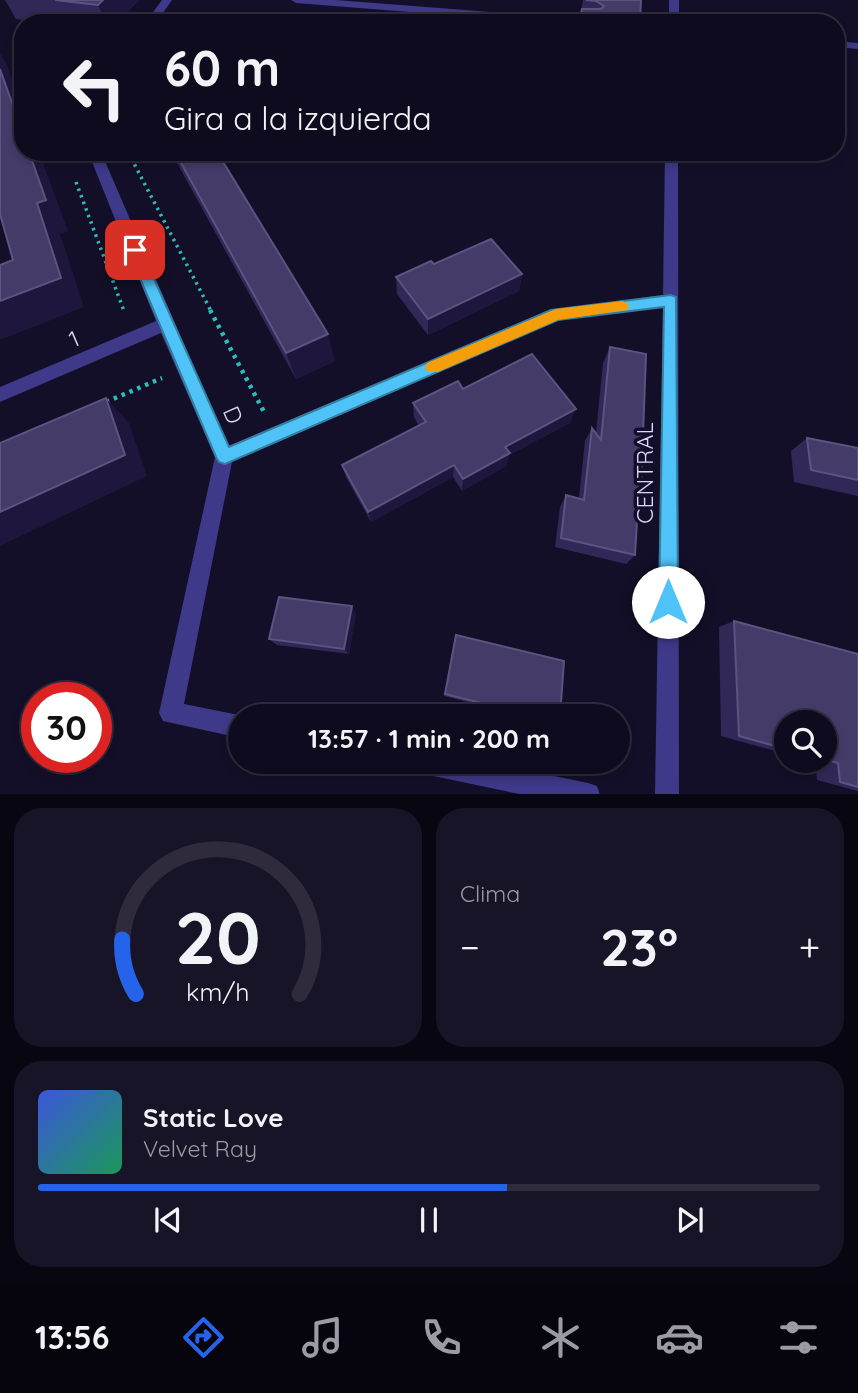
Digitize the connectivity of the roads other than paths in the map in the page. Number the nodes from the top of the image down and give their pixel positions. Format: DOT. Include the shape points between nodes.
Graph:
graph roads {
  1 [pos="296,0"];
  2 [pos="477,14"];
  3 [pos="98,161"];
  4 [pos="672,161"];
  5 [pos="671,300"];
  6 [pos="165,324"];
  7 [pos="0,395"];
  8 [pos="225,457"];
  9 [pos="228,724"];
  10 [pos="486,774"];
  11 [pos="588,794"];
  12 [pos="667,794"];
  1 -- 2 [label="street"];
  3 -- 6 [label="street, D"];
  4 -- 5 [label="street, CENTRAL"];
  5 -- 8 [label="street" via="556,314"];
  5 -- 12 [label="street, CENTRAL"];
  6 -- 7 [label="street, 1"];
  6 -- 8 [label="street, D"];
  8 -- 9 [label="street, D" via="172,713"];
  10 -- 11 [label="street"];
}
